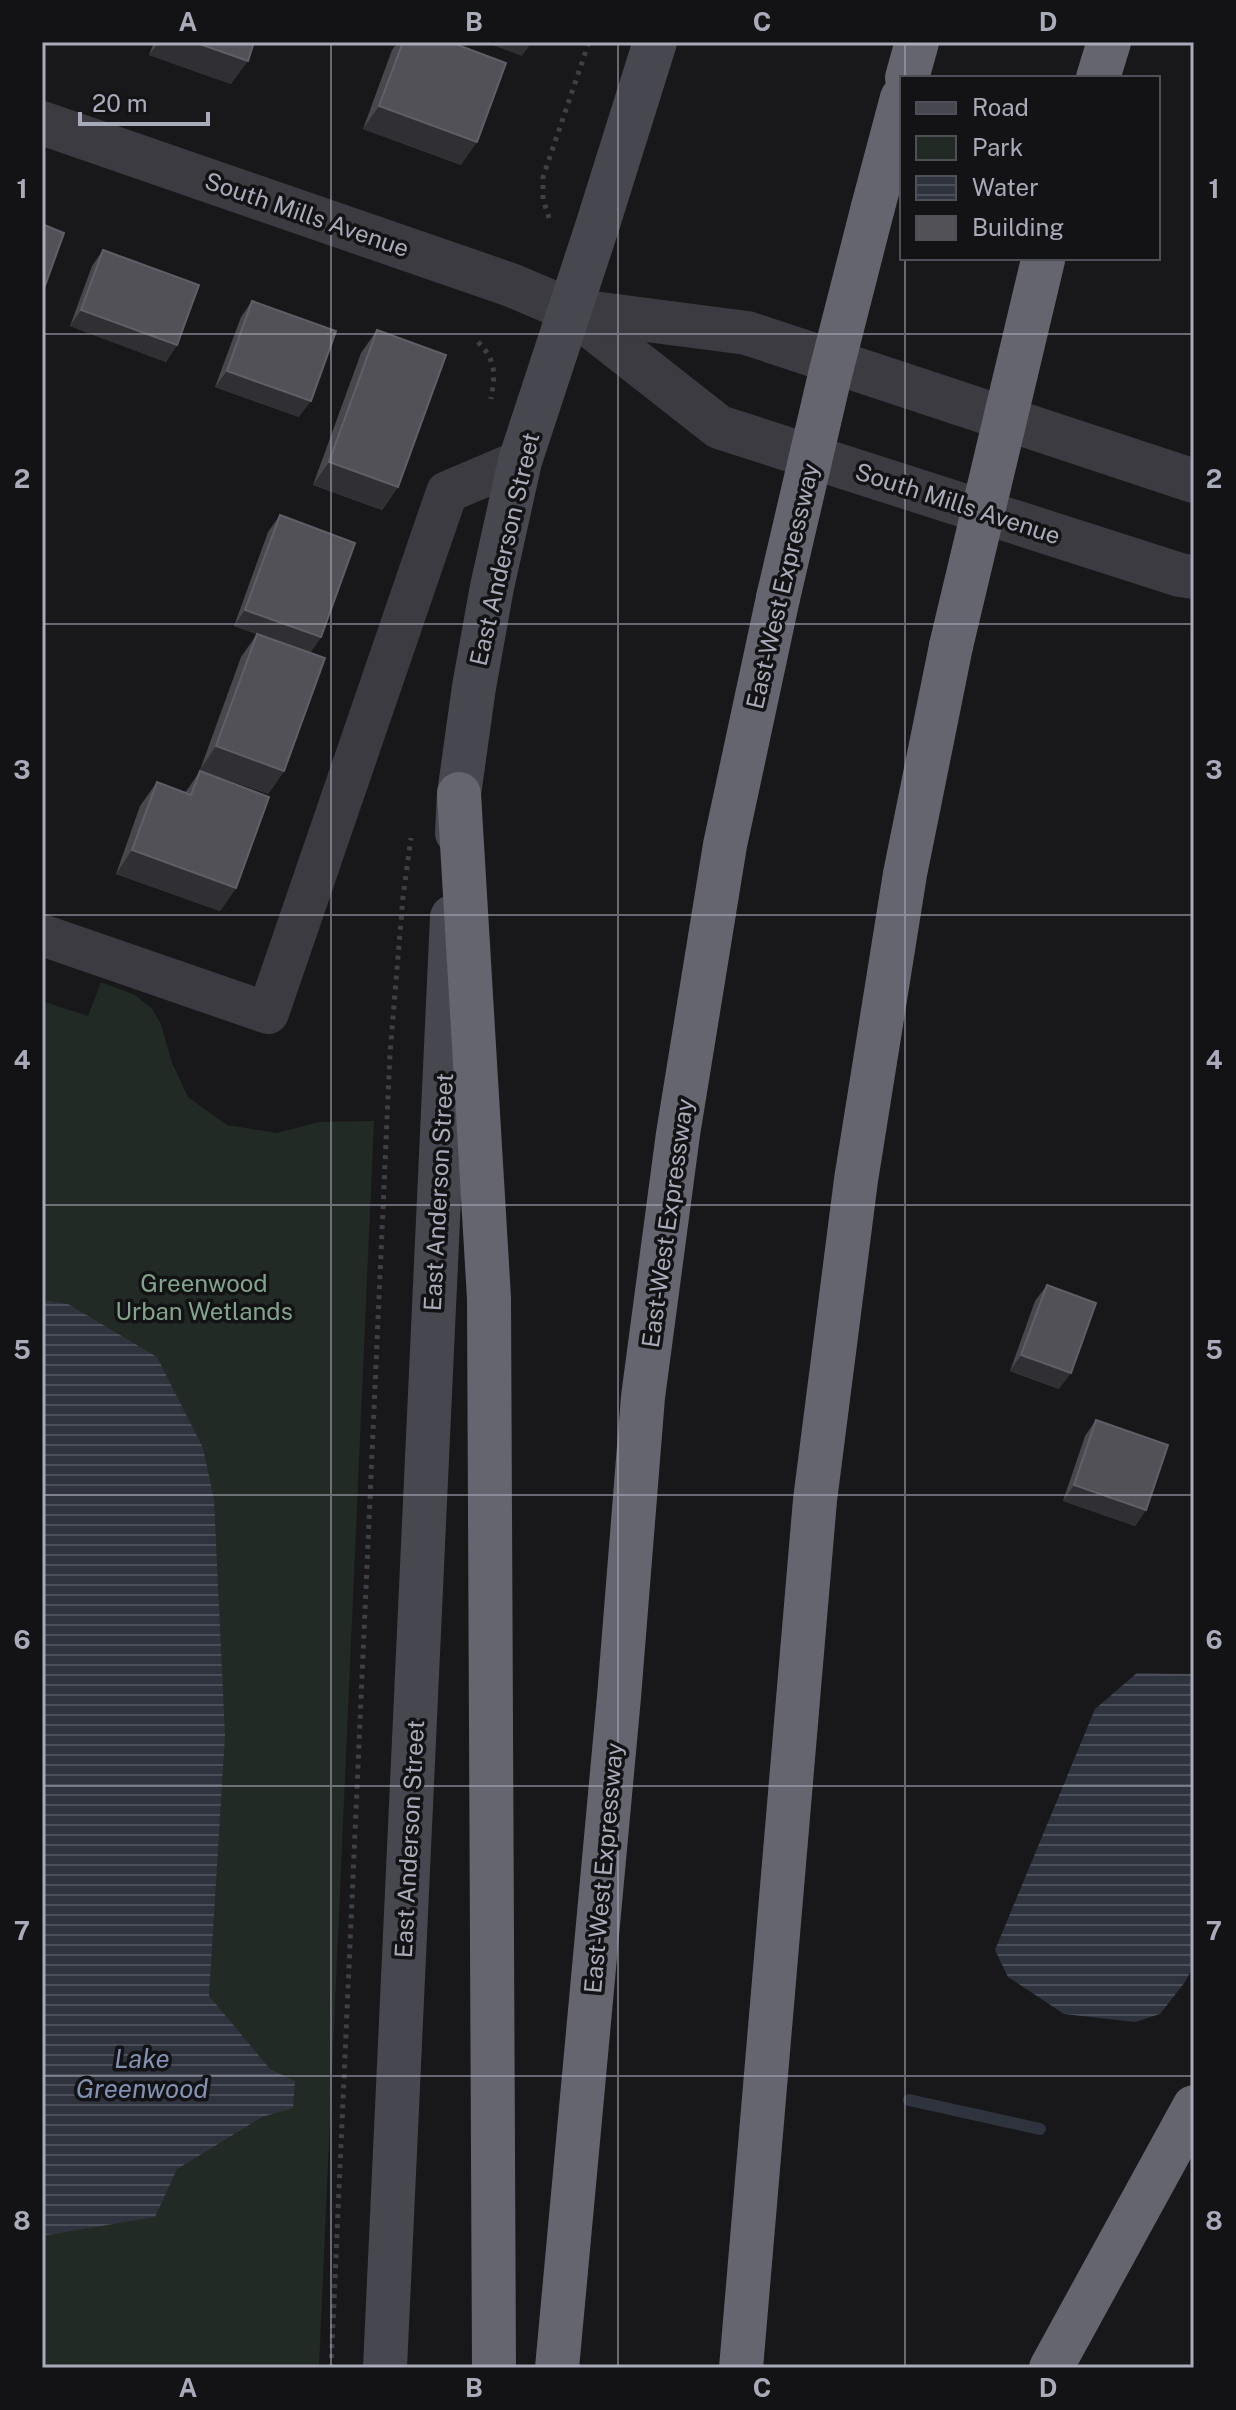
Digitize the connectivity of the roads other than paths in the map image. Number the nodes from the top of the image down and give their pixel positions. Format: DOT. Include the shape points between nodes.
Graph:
graph roads {
  1 [pos="655,42"];
  2 [pos="917,42"];
  3 [pos="1109,42"];
  4 [pos="908,76"];
  5 [pos="1099,76"];
  6 [pos="900,106"];
  7 [pos="42,123"];
  8 [pos="1043,260"];
  9 [pos="570,310"];
  10 [pos="520,461"];
  11 [pos="1194,481"];
  12 [pos="1194,577"];
  13 [pos="459,794"];
  14 [pos="42,935"];
  15 [pos="1194,2107"];
  16 [pos="385,2368"];
  17 [pos="494,2368"];
  18 [pos="557,2368"];
  19 [pos="741,2368"];
  20 [pos="1051,2368"];
  1 -- 9 [label="main road, East Anderson Street"];
  2 -- 4 [label="highway"];
  3 -- 5 [label="highway"];
  6 -- 18 [label="highway, East-West Expressway, bridge" via="778,598 722,860 678,1134 643,1397"];
  7 -- 9 [label="street, South Mills Avenue" via="496,279"];
  8 -- 19 [label="highway, bridge" via="951,646 905,874 858,1165 815,1500"];
  9 -- 10 [label="main road, East Anderson Street"];
  9 -- 11 [label="street, South Mills Avenue" via="747,333"];
  9 -- 12 [label="street, South Mills Avenue" via="719,427"];
  10 -- 13 [label="main road, East Anderson Street" via="476,672"];
  10 -- 14 [label="street" via="447,492 268,1013"];
  13 -- 16 [label="main road, East Anderson Street"];
  13 -- 17 [label="highway" via="489,1298"];
  15 -- 20 [label="highway"];
}
